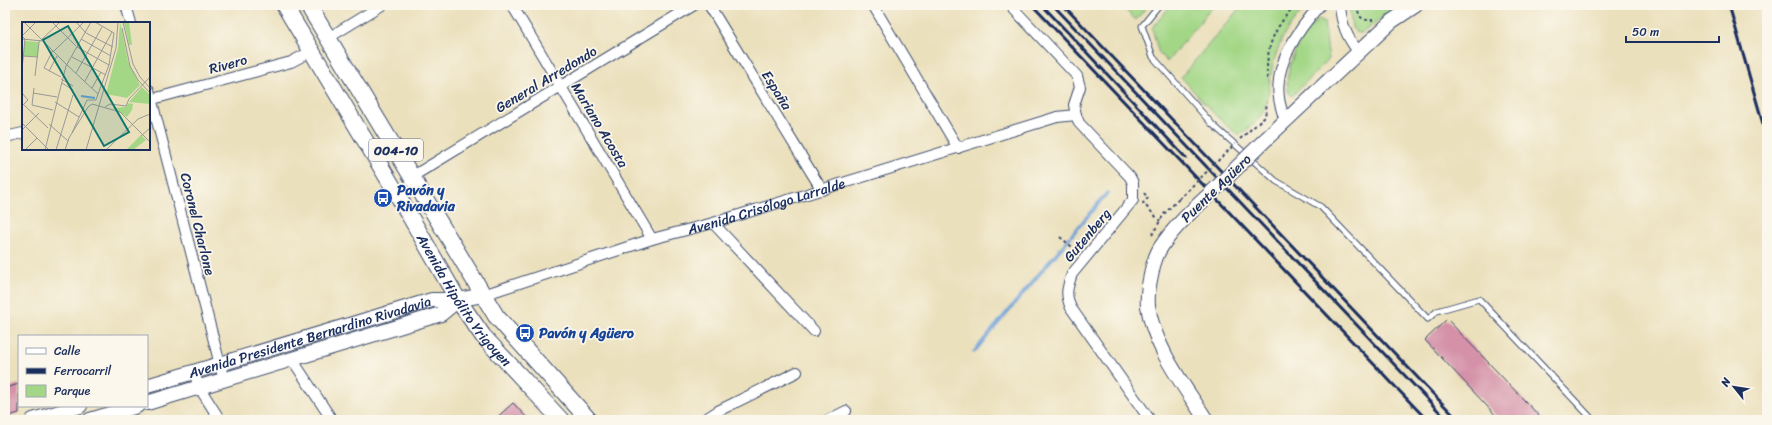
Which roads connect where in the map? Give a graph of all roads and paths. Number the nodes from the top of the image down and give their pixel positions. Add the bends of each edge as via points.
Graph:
1 (126, 5) edge
2 (284, 5) edge
3 (308, 5) edge
4 (382, 5) edge
5 (512, 5) edge
6 (694, 5) edge
7 (708, 5) edge
8 (873, 5) edge
9 (1010, 5) edge
10 (1159, 5) edge
11 (1295, 5) edge
12 (1320, 5) edge
13 (1340, 5) edge
14 (1356, 5) edge
15 (1416, 5) edge
16 (1374, 20) dead end
17 (131, 22) edge
18 (328, 38) junction
19 (312, 51) junction
20 (1358, 51) junction
21 (1267, 82) dead end
22 (561, 87) junction
23 (150, 96) edge
24 (1267, 97) dead end
25 (1076, 115) junction
26 (1285, 121) junction
27 (22, 133) edge
28 (5, 137) edge
29 (1235, 144) junction
30 (958, 148) junction
31 (413, 176) junction
32 (1133, 183) junction
33 (822, 190) junction
34 (1179, 199) dead end
35 (1160, 221) dead end
36 (714, 223) junction
37 (1061, 238) dead end
38 (652, 239) junction
39 (1070, 246) dead end
40 (483, 295) junction
41 (458, 300) junction
42 (814, 331) dead end
43 (292, 359) junction
44 (220, 364) junction
45 (194, 372) junction
46 (797, 372) dead end
47 (224, 380) junction
48 (148, 386) edge
49 (199, 387) junction
50 (148, 403) edge
51 (77, 407) edge
52 (134, 407) edge
53 (846, 411) dead end
54 (32, 420) edge
55 (90, 420) edge
56 (220, 420) edge
57 (332, 420) edge
58 (561, 420) edge
59 (589, 420) edge
60 (704, 420) edge
61 (828, 420) edge
62 (1150, 420) edge
63 (1206, 420) edge
64 (1593, 420) edge

1 - 17 street
2 - 19 main road, Avenida Hipólito Yrigoyen / 004-10
3 - 18 main road, Avenida Hipólito Yrigoyen / 004-10
4 - 18 street
5 - 22 street, Mariano Acosta
6 - 22 street, General Arredondo
7 - 33 street, España
8 - 30 street
9 - 25 street via 1077,76 1080,87 1074,105
10 - 29 lane via 1142,26 1153,56 1212,124
11 - 21 path via 1278,27 1270,44
12 - 26 street via 1303,26 1281,68 1279,97
13 - 20 street via 1344,26
14 - 16 path via 1360,18 1365,21
15 - 20 main road, Puente Agüero via 1392,20
18 - 31 main road, Avenida Hipólito Yrigoyen / 004-10
19 - 23 street, Rivero via 291,62
19 - 41 main road, Avenida Hipólito Yrigoyen / 004-10
20 - 26 main road, Puente Agüero
22 - 31 street, General Arredondo
22 - 38 street, Mariano Acosta
23 - 44 street, Coronel Charlone
24 - 29 path via 1268,109 1265,117
25 - 30 street, Avenida Crisólogo Larralde via 1057,117
25 - 32 street via 1079,123
26 - 63 main road, Puente Agüero, bridge via 1178,225 1162,244 1154,261 1148,304 1152,320 1160,343
27 - 28 street
29 - 34 path, bridge
29 - 64 lane via 1276,181 1321,208 1428,318 1437,311 1479,299
30 - 33 street, Avenida Crisólogo Larralde
31 - 40 main road, Avenida Hipólito Yrigoyen / 004-10
32 - 35 path via 1148,198 1143,203
32 - 62 street, Gutenberg via 1133,200 1072,274 1067,289 1071,308
33 - 36 street, Avenida Crisólogo Larralde
36 - 38 street, Avenida Crisólogo Larralde
36 - 42 street
37 - 39 path
38 - 40 street, Avenida Crisólogo Larralde
40 - 41 main road, Avenida Crisólogo Larralde
40 - 59 main road, Avenida Hipólito Yrigoyen / 004-10 via 496,316
41 - 43 main road, Avenida Presidente Bernardino Rivadavia via 441,314
41 - 44 main road, Avenida Presidente Bernardino Rivadavia via 432,300
41 - 58 main road, Avenida Hipólito Yrigoyen / 004-10 via 483,336
43 - 47 main road, Avenida Presidente Bernardino Rivadavia
43 - 57 street
44 - 45 main road, Avenida Presidente Bernardino Rivadavia
44 - 47 street, Coronel Charlone
45 - 48 main road, Avenida Presidente Bernardino Rivadavia
45 - 49 street
46 - 60 street
47 - 49 main road, Avenida Presidente Bernardino Rivadavia
49 - 50 main road, Avenida Presidente Bernardino Rivadavia
49 - 56 street
51 - 54 main road
52 - 55 main road
53 - 61 street

